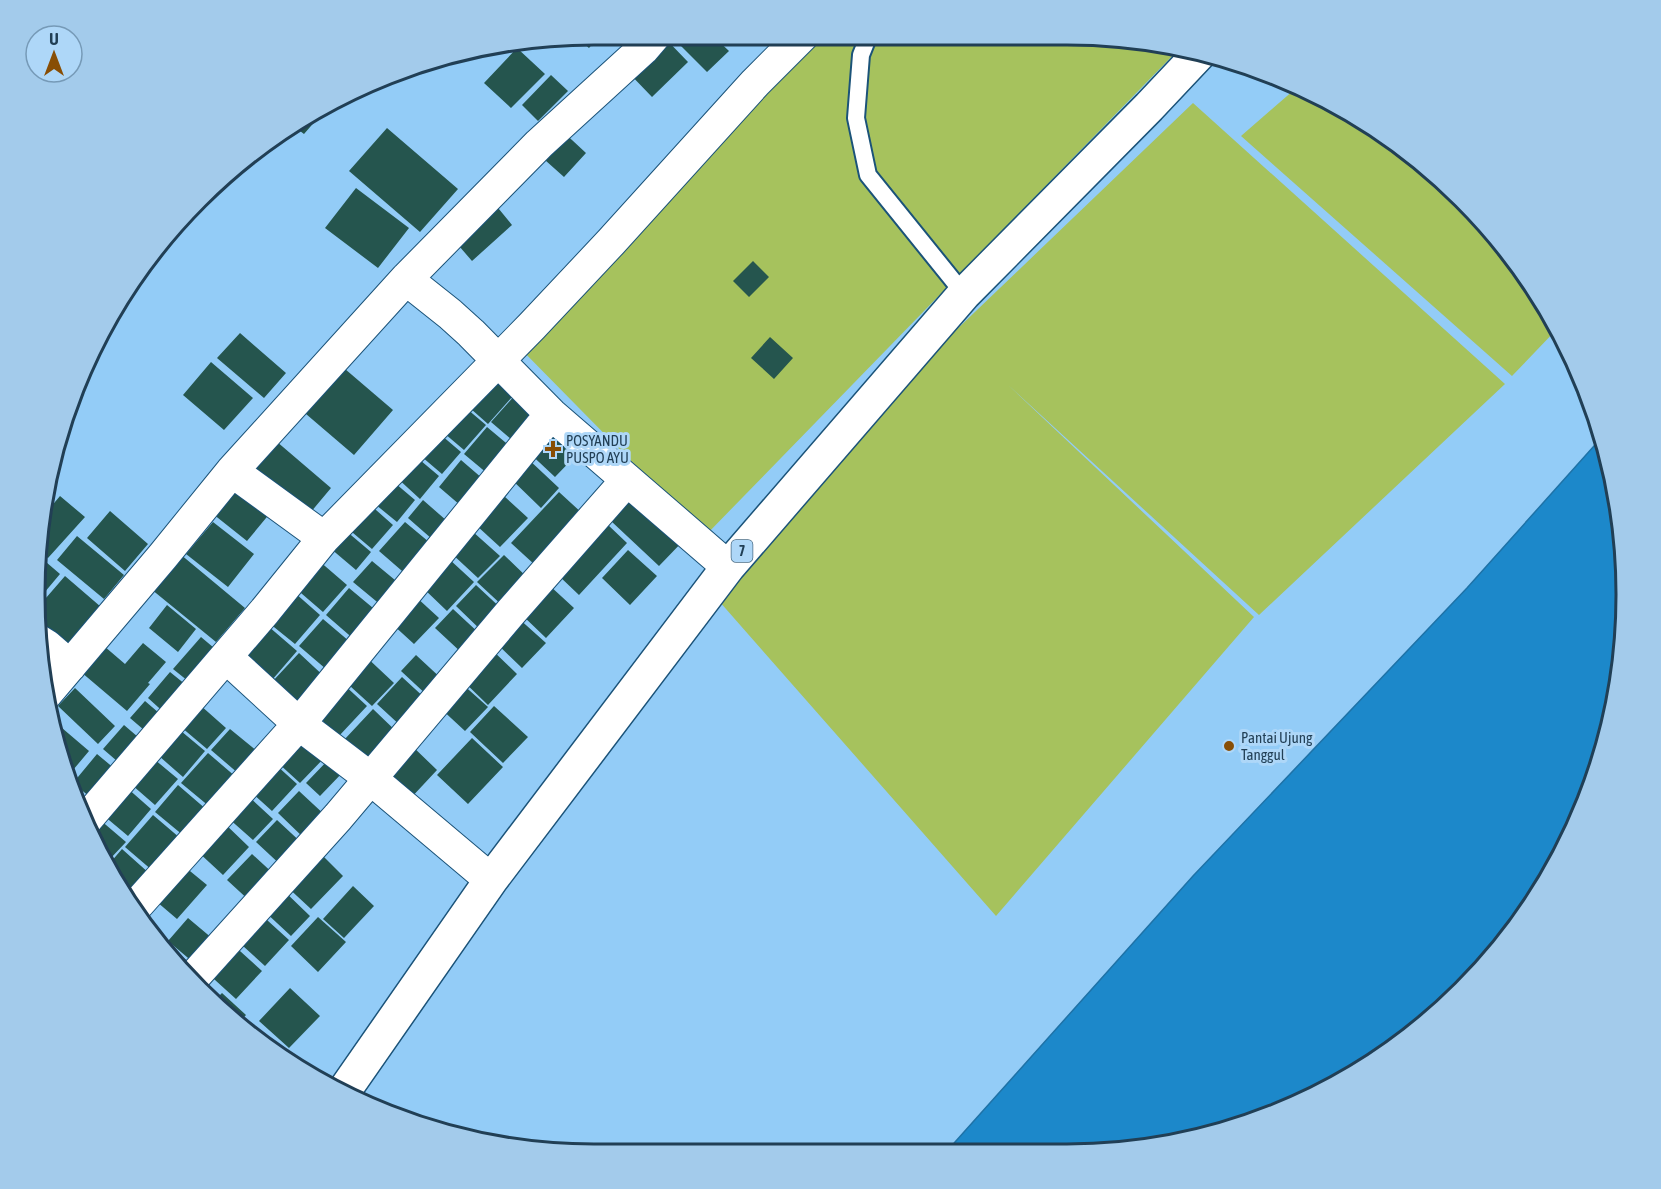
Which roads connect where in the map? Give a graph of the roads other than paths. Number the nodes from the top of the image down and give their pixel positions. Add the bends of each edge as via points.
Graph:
1 (646, 45) edge
2 (792, 45) edge
3 (865, 45) edge
4 (1193, 60) edge
5 (406, 279) junction
6 (964, 294) junction
7 (497, 360) junction
8 (552, 414) junction
9 (232, 471) junction
10 (627, 480) junction
11 (324, 538) junction
12 (728, 567) junction
13 (48, 648) edge
14 (226, 657) junction
15 (70, 666) junction
16 (53, 685) edge
17 (299, 724) junction
18 (370, 778) junction
19 (91, 814) edge
20 (491, 880) junction
21 (140, 902) edge
22 (197, 973) edge
23 (348, 1085) edge

1 - 5 street via 539,144
2 - 7 street
3 - 6 lane via 856,118 868,175
4 - 6 highway, 7
5 - 7 street via 450,314
5 - 9 street
6 - 12 highway, 7
7 - 8 street
7 - 11 street
8 - 10 street
8 - 17 street
9 - 11 street
9 - 15 street
10 - 12 street
10 - 18 street
11 - 14 street
12 - 20 highway, 7
13 - 15 street
14 - 17 street
14 - 19 street
15 - 16 street
17 - 18 street
17 - 21 street
18 - 20 street
18 - 22 street
20 - 23 highway, 7

